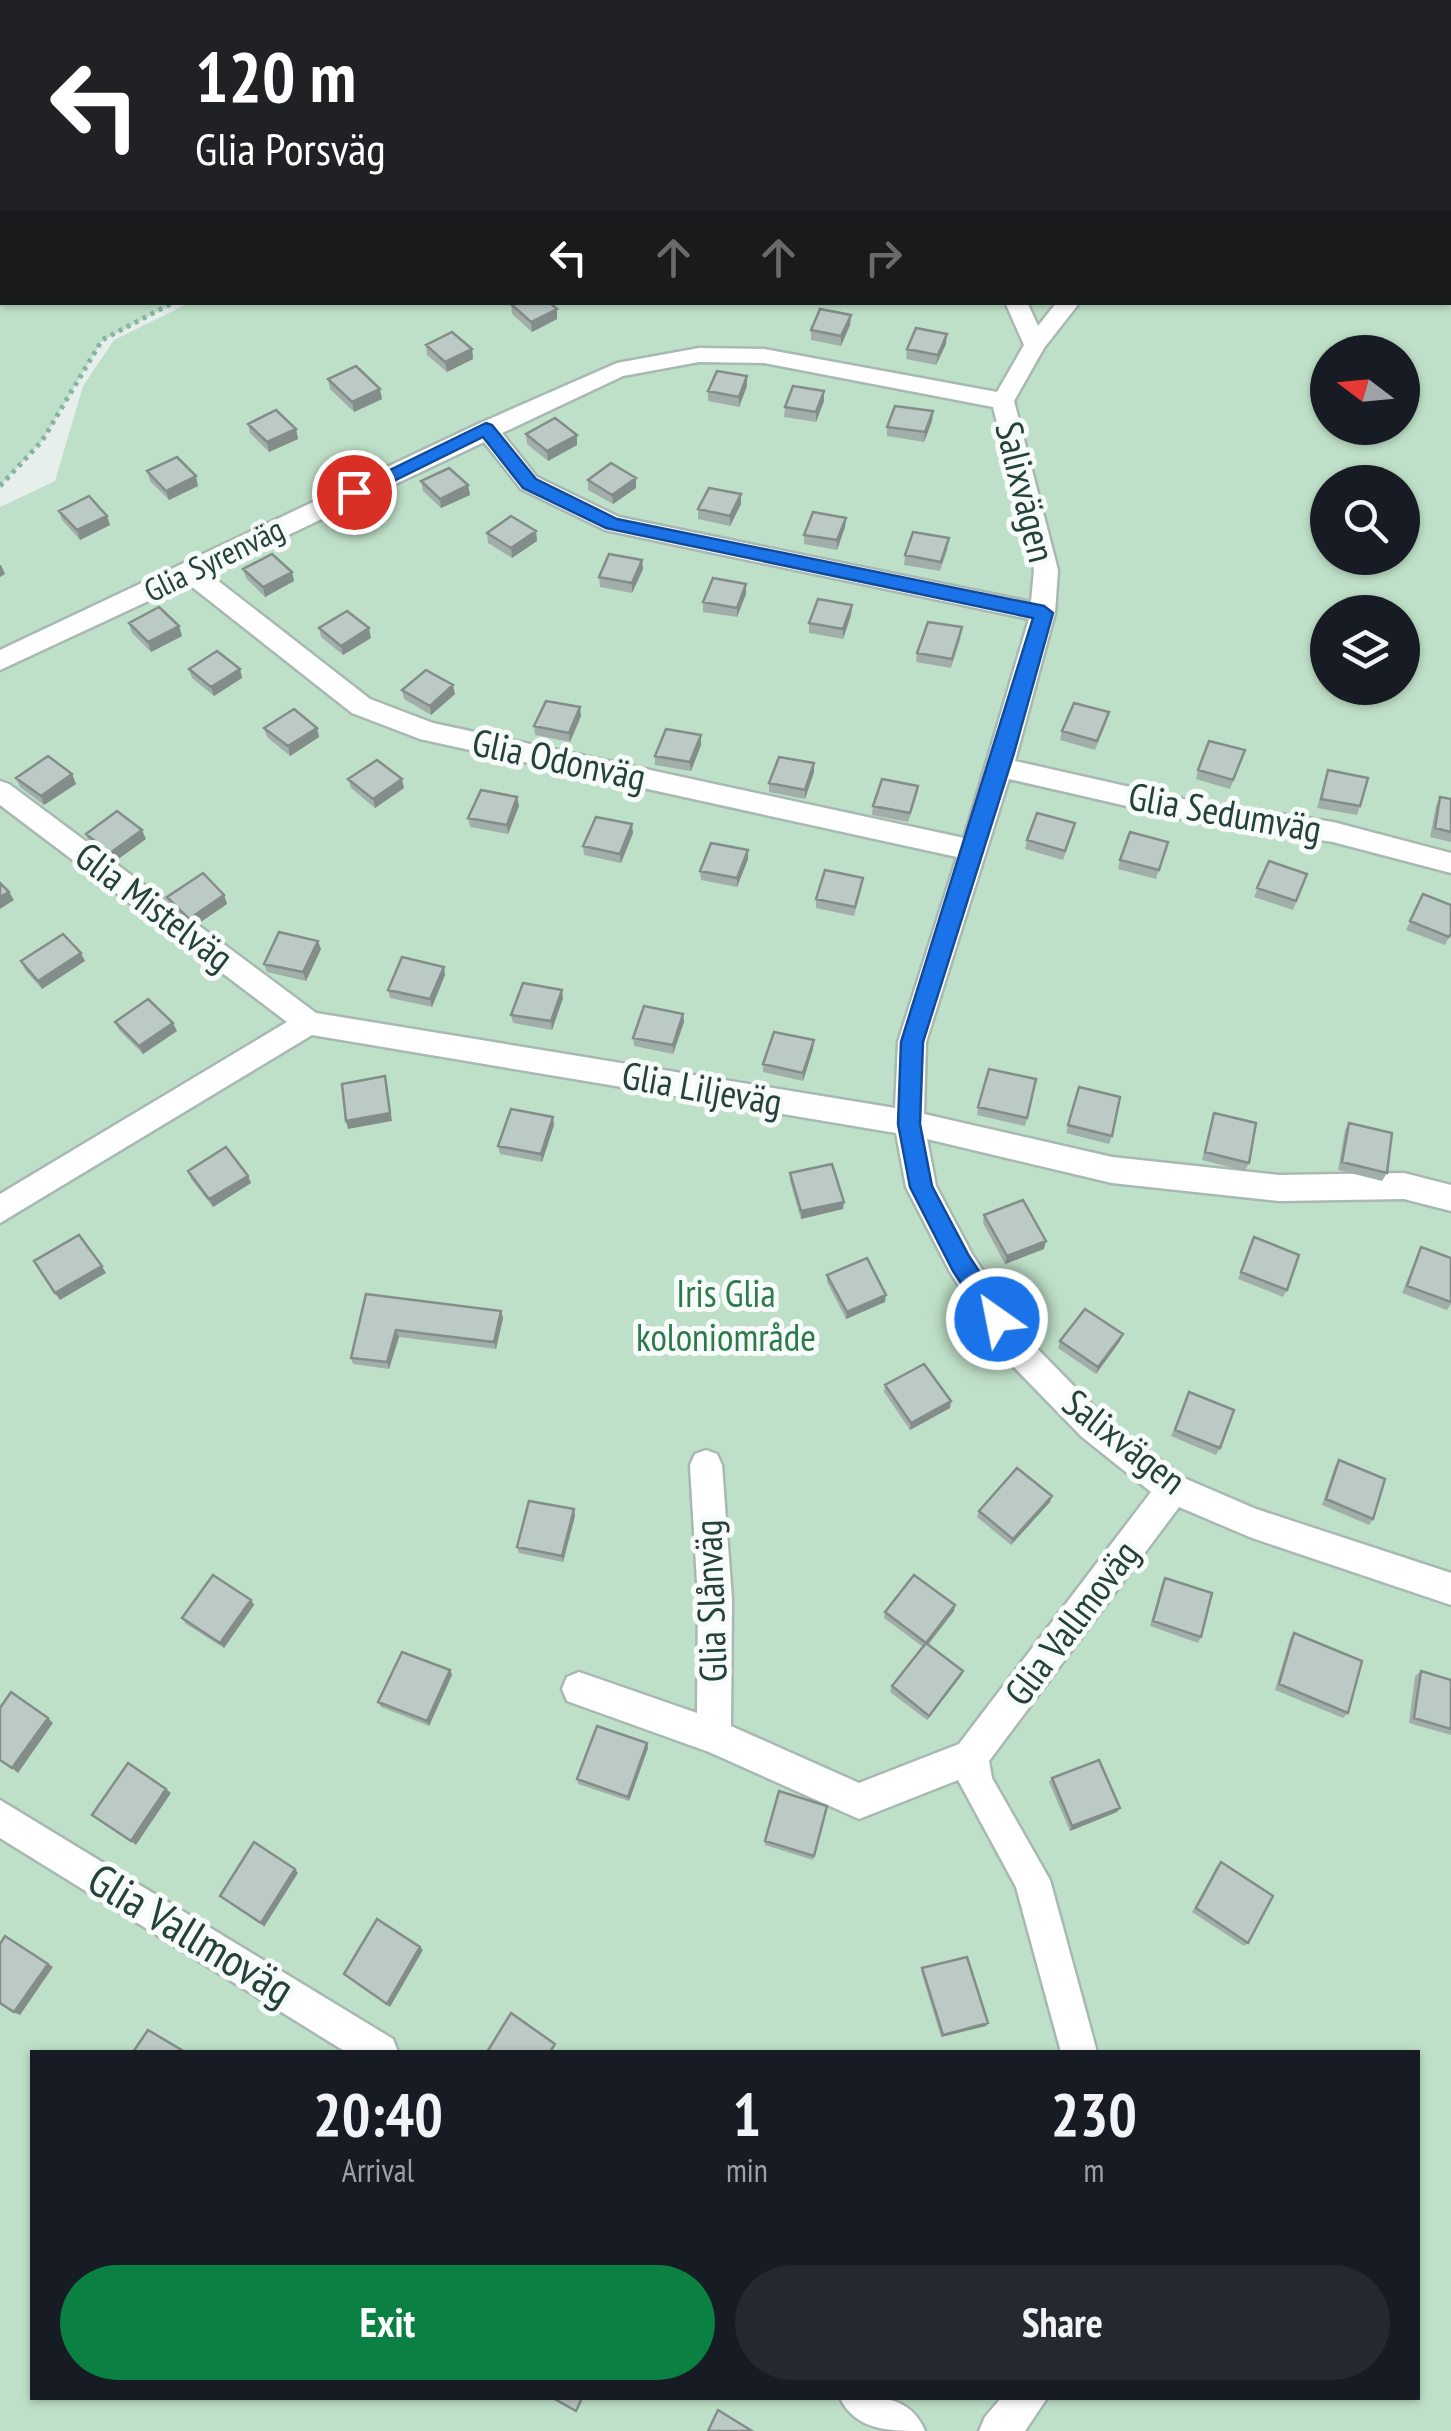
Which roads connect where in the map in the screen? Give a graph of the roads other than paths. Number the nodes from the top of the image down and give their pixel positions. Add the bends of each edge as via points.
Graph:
1 (1017, 305) edge
2 (1068, 305) edge
3 (1035, 345) junction
4 (1003, 401) junction
5 (486, 429) junction
6 (190, 572) junction
7 (1044, 613) junction
8 (0, 661) edge
9 (999, 767) junction
10 (0, 791) edge
11 (973, 850) junction
12 (1451, 862) edge
13 (309, 1022) junction
14 (909, 1124) junction
15 (1451, 1198) edge
16 (0, 1210) edge
17 (706, 1465) dead end
18 (1173, 1489) junction
19 (1451, 1589) edge
20 (579, 1690) dead end
21 (714, 1736) junction
22 (971, 1757) junction
23 (0, 1818) edge
24 (377, 2050) edge
25 (1078, 2050) edge
26 (863, 2400) edge
27 (1025, 2400) edge
28 (905, 2431) edge
29 (999, 2431) edge

1 - 3 street
2 - 3 street, Salixvägen
3 - 4 street, Salixvägen
4 - 5 street, Glia Syrenväg via 764,356 699,355 617,370
4 - 7 street, Salixvägen via 1046,570
5 - 6 street, Glia Syrenväg
5 - 7 street via 529,484 613,524
6 - 8 street, Glia Syrenväg
6 - 11 street, Glia Odonväg via 361,706 429,732
7 - 9 street, Salixvägen
9 - 11 street, Salixvägen
9 - 12 street, Glia Sedumväg via 1192,811 1333,832
10 - 13 street, Glia Mistelväg
11 - 14 street, Salixvägen via 912,1042
13 - 14 street, Glia Liljeväg
13 - 16 street
14 - 15 street, Glia Liljeväg via 1112,1170 1279,1188 1404,1186
14 - 18 street, Salixvägen via 921,1187 1015,1347 1092,1427
17 - 21 street, Glia Slånväg via 715,1599
18 - 19 street, Salixvägen
18 - 22 street, Glia Vallmoväg
20 - 21 street
21 - 22 street via 858,1801
22 - 25 street via 976,1783 1032,1880
23 - 24 street, Glia Vallmoväg
26 - 28 street
27 - 29 street

